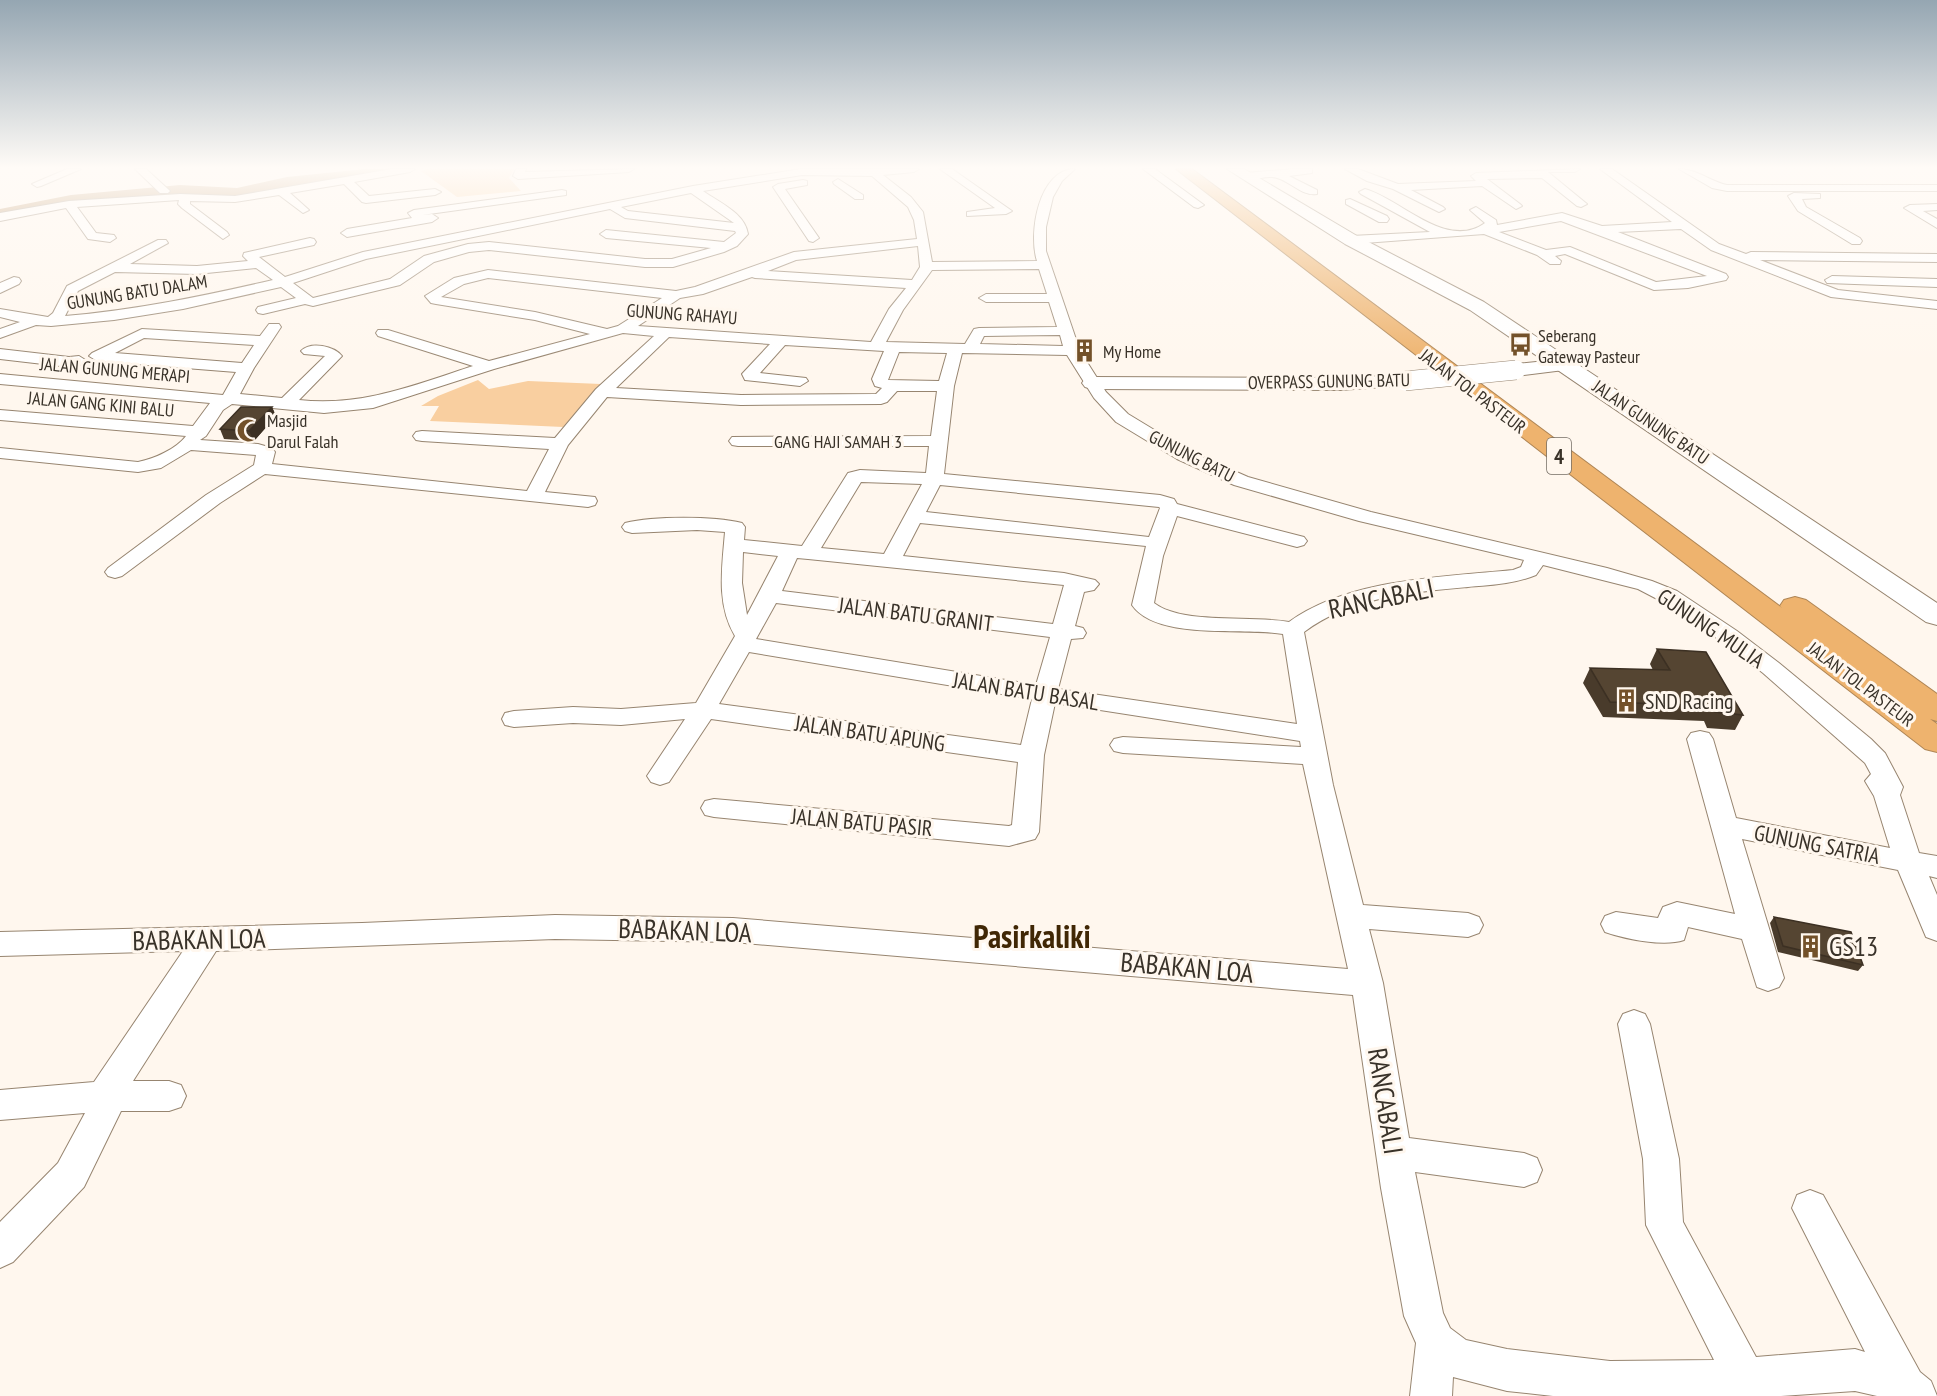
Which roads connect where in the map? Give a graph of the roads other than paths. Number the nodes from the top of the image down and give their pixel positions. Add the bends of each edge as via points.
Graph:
1 (91, 234) edge
2 (347, 234) edge
3 (469, 234) edge
4 (742, 234) edge
5 (810, 234) edge
6 (921, 234) edge
7 (1039, 234) edge
8 (1269, 234) edge
9 (1291, 234) edge
10 (1341, 234) edge
11 (1412, 234) edge
12 (1444, 234) edge
13 (1468, 234) edge
14 (1470, 234) edge
15 (1500, 234) edge
16 (1610, 234) edge
17 (1695, 234) edge
18 (1844, 234) edge
19 (602, 236) joint
20 (1447, 236) junction
21 (1417, 237) junction
22 (110, 238) dead end
23 (813, 238) dead end
24 (1351, 240) junction
25 (1856, 241) dead end
26 (310, 242) dead end
27 (922, 242) junction
28 (162, 243) dead end
29 (1707, 243) junction
30 (727, 246) junction
31 (1503, 250) dead end
32 (1654, 251) junction
33 (573, 254) junction
34 (1543, 254) junction
35 (363, 256) junction
36 (1737, 256) junction
37 (1937, 258) edge
38 (780, 262) junction
39 (257, 264) junction
40 (1044, 264) junction
41 (1564, 265) dead end
42 (926, 266) junction
43 (113, 268) junction
44 (1770, 269) junction
45 (1740, 273) dead end
46 (749, 274) junction
47 (795, 277) junction
48 (1811, 279) dead end
49 (14, 281) dead end
50 (283, 282) junction
51 (1937, 283) edge
52 (915, 284) junction
53 (0, 289) edge
54 (676, 295) junction
55 (986, 298) dead end
56 (1054, 298) junction
57 (306, 300) junction
58 (66, 302) junction
59 (1937, 305) edge
60 (262, 310) dead end
61 (0, 313) edge
62 (114, 316) junction
63 (34, 321) junction
64 (51, 322) junction
65 (274, 327) dead end
66 (623, 329) junction
67 (103, 331) dead end
68 (1065, 331) junction
69 (382, 333) dead end
70 (604, 333) junction
71 (665, 333) junction
72 (0, 334) edge
73 (265, 341) junction
74 (780, 342) junction
75 (876, 346) junction
76 (893, 347) junction
77 (963, 347) junction
78 (309, 351) dead end
79 (1072, 351) junction
80 (0, 354) edge
81 (79, 361) dead end
82 (1565, 365) junction
83 (489, 366) junction
84 (246, 368) junction
85 (0, 379) edge
86 (800, 381) dead end
87 (1092, 383) junction
88 (892, 386) junction
89 (946, 386) junction
90 (602, 392) junction
91 (227, 400) junction
92 (286, 404) junction
93 (0, 415) edge
94 (422, 436) dead end
95 (194, 438) junction
96 (738, 441) dead end
97 (937, 441) junction
98 (560, 444) junction
99 (0, 453) edge
100 (262, 468) junction
101 (934, 479) junction
102 (533, 497) junction
103 (588, 501) dead end
104 (1170, 508) junction
105 (915, 518) junction
106 (632, 527) dead end
107 (1142, 541) dead end
108 (1297, 541) dead end
109 (734, 545) junction
110 (799, 552) junction
111 (1536, 558) junction
112 (891, 560) junction
113 (116, 572) dead end
114 (769, 596) junction
115 (1937, 616) edge
116 (1293, 630) junction
117 (1069, 632) junction
118 (744, 640) junction
119 (1051, 695) junction
120 (1937, 710) edge
121 (707, 711) junction
122 (513, 719) dead end
123 (1700, 739) dead end
124 (1937, 741) edge
125 (1124, 745) dead end
126 (1312, 745) junction
127 (1031, 754) junction
128 (660, 776) dead end
129 (714, 808) dead end
130 (1725, 826) junction
131 (1908, 861) junction
132 (1937, 867) edge
133 (1351, 916) junction
134 (1616, 924) dead end
135 (1468, 925) dead end
136 (1937, 929) edge
137 (1754, 930) junction
138 (208, 938) junction
139 (0, 944) edge
140 (1768, 978) dead end
141 (1367, 983) junction
142 (1634, 1024) dead end
143 (169, 1096) dead end
144 (107, 1097) junction
145 (0, 1105) edge
146 (1394, 1153) junction
147 (1524, 1170) dead end
148 (1810, 1208) dead end
149 (0, 1249) edge
150 (1436, 1342) junction
151 (1745, 1377) junction
152 (1911, 1392) edge
153 (1431, 1396) edge

1 - 22 street
2 - 35 street
3 - 35 street, GUNUNG BATU DALAM
4 - 30 street
5 - 23 street
6 - 27 street
7 - 40 street, GUNUNG BATU
8 - 124 highway, JALAN TOL PASTEUR / 4
9 - 120 highway, JALAN TOL PASTEUR / 4
10 - 24 main road, JALAN GUNUNG BATU
11 - 21 street
12 - 20 street
13 - 20 street
14 - 31 street
15 - 34 street
16 - 32 street
17 - 29 street
18 - 25 street
19 - 30 street
19 - 33 street
20 - 21 street
21 - 24 street
24 - 82 main road, JALAN GUNUNG BATU via 1477,306
26 - 39 street via 249,256
27 - 38 street via 828,250
27 - 42 street
28 - 43 street
29 - 32 street
29 - 36 street
30 - 33 street via 673,263
32 - 34 street via 1721,278 1654,286 1566,250
33 - 57 street via 485,246 429,259 391,284 323,301
34 - 41 street
35 - 50 street, GUNUNG BATU DALAM
36 - 37 street
36 - 44 street
38 - 46 street
38 - 47 street
39 - 43 street via 197,270
39 - 50 street
40 - 42 street
40 - 56 street, GUNUNG BATU
42 - 52 street
43 - 58 street via 72,289
44 - 45 street
44 - 59 street via 1836,294
46 - 47 street
46 - 54 street
47 - 52 street
48 - 51 street
49 - 53 street
50 - 57 street
50 - 62 street, GUNUNG BATU DALAM
52 - 75 street
54 - 66 street
54 - 70 street via 488,274 459,281 432,296
55 - 56 street
56 - 68 street, GUNUNG BATU
57 - 60 street
58 - 63 street
58 - 64 street
61 - 63 street, GUNUNG BATU DALAM
62 - 64 street, GUNUNG BATU DALAM
62 - 67 street via 115,324
63 - 64 street, GUNUNG BATU DALAM
63 - 72 street
65 - 73 street
66 - 70 street, GUNUNG RAHAYU
66 - 71 street, GUNUNG RAHAYU
68 - 77 street via 979,333
68 - 79 street, GUNUNG BATU
69 - 83 street
70 - 83 street, GUNUNG RAHAYU
71 - 74 street, GUNUNG RAHAYU
71 - 90 street
73 - 84 street
73 - 84 street via 142,333 97,356
74 - 75 street, GUNUNG RAHAYU
74 - 86 street via 751,377
75 - 76 street, GUNUNG RAHAYU
76 - 77 street, GUNUNG RAHAYU
76 - 88 street via 880,379
77 - 79 street, GUNUNG RAHAYU
77 - 89 street
78 - 92 street via 334,356
79 - 87 street, GUNUNG BATU
80 - 81 street
82 - 87 street, OVERPASS GUNUNG BATU, bridge via 1340,384
82 - 115 main road, JALAN GUNUNG BATU
83 - 92 street, GUNUNG RAHAYU via 377,402 324,408
84 - 91 street
85 - 91 street, JALAN GUNUNG MERAPI
87 - 111 street, GUNUNG BATU via 1122,418 1183,455 1241,481 1343,511
88 - 89 street
88 - 90 street via 881,399 741,400
89 - 97 street
90 - 98 street
91 - 92 street, GUNUNG RAHAYU
91 - 95 street via 217,406
93 - 95 street, JALAN GANG KINI BALU
94 - 98 street
95 - 99 street via 145,467
95 - 100 street, JALAN GANG KINI BALU via 266,452
96 - 97 street, GANG HAJI SAMAH 3
97 - 101 street
98 - 102 street
100 - 102 street
100 - 113 street via 213,499
101 - 104 street via 1160,501
101 - 105 street
101 - 110 street via 854,477
102 - 103 street
104 - 108 street
104 - 116 street via 1155,542 1145,587 1143,605 1148,611 1210,624
105 - 107 street
105 - 112 street
106 - 109 street via 735,527
109 - 110 street
109 - 118 street via 732,577 737,625
110 - 112 street
110 - 114 street
111 - 116 street, RANCABALI via 1529,571 1516,576 1427,585 1350,600 1324,608
111 - 131 street, GUNUNG MULIA via 1600,572 1669,596 1771,668 1862,745 1887,795
112 - 117 street via 1076,582
114 - 117 street, JALAN BATU GRANIT
114 - 118 street
116 - 126 street, RANCABALI
117 - 119 street
118 - 119 street, JALAN BATU BASAL
118 - 121 street
119 - 126 street, JALAN BATU BASAL
119 - 127 street
121 - 122 street, JALAN BATU APUNG
121 - 127 street, JALAN BATU APUNG
121 - 128 street
123 - 130 street, GUNUNG SATRIA
125 - 126 street
126 - 133 street, RANCABALI
127 - 129 street, JALAN BATU PASIR via 1025,832 1009,836
130 - 131 street, GUNUNG SATRIA
130 - 137 street, GUNUNG SATRIA
131 - 132 street, GUNUNG SATRIA
131 - 136 street, GUNUNG MULIA
133 - 135 street
133 - 141 street, RANCABALI
134 - 137 street via 1673,932 1673,915 1677,913
137 - 140 street, GUNUNG SATRIA
138 - 139 street, BABAKAN LOA
138 - 141 street, BABAKAN LOA via 555,927 733,930
138 - 144 street
141 - 146 street, RANCABALI
142 - 151 street via 1661,1159 1665,1225
143 - 144 street
144 - 145 street
144 - 149 street via 71,1175
146 - 147 street
146 - 150 street, RANCABALI via 1424,1316
148 - 152 street
150 - 151 street via 1457,1358 1507,1370 1610,1382
150 - 153 street
151 - 152 street via 1855,1370 1884,1377

